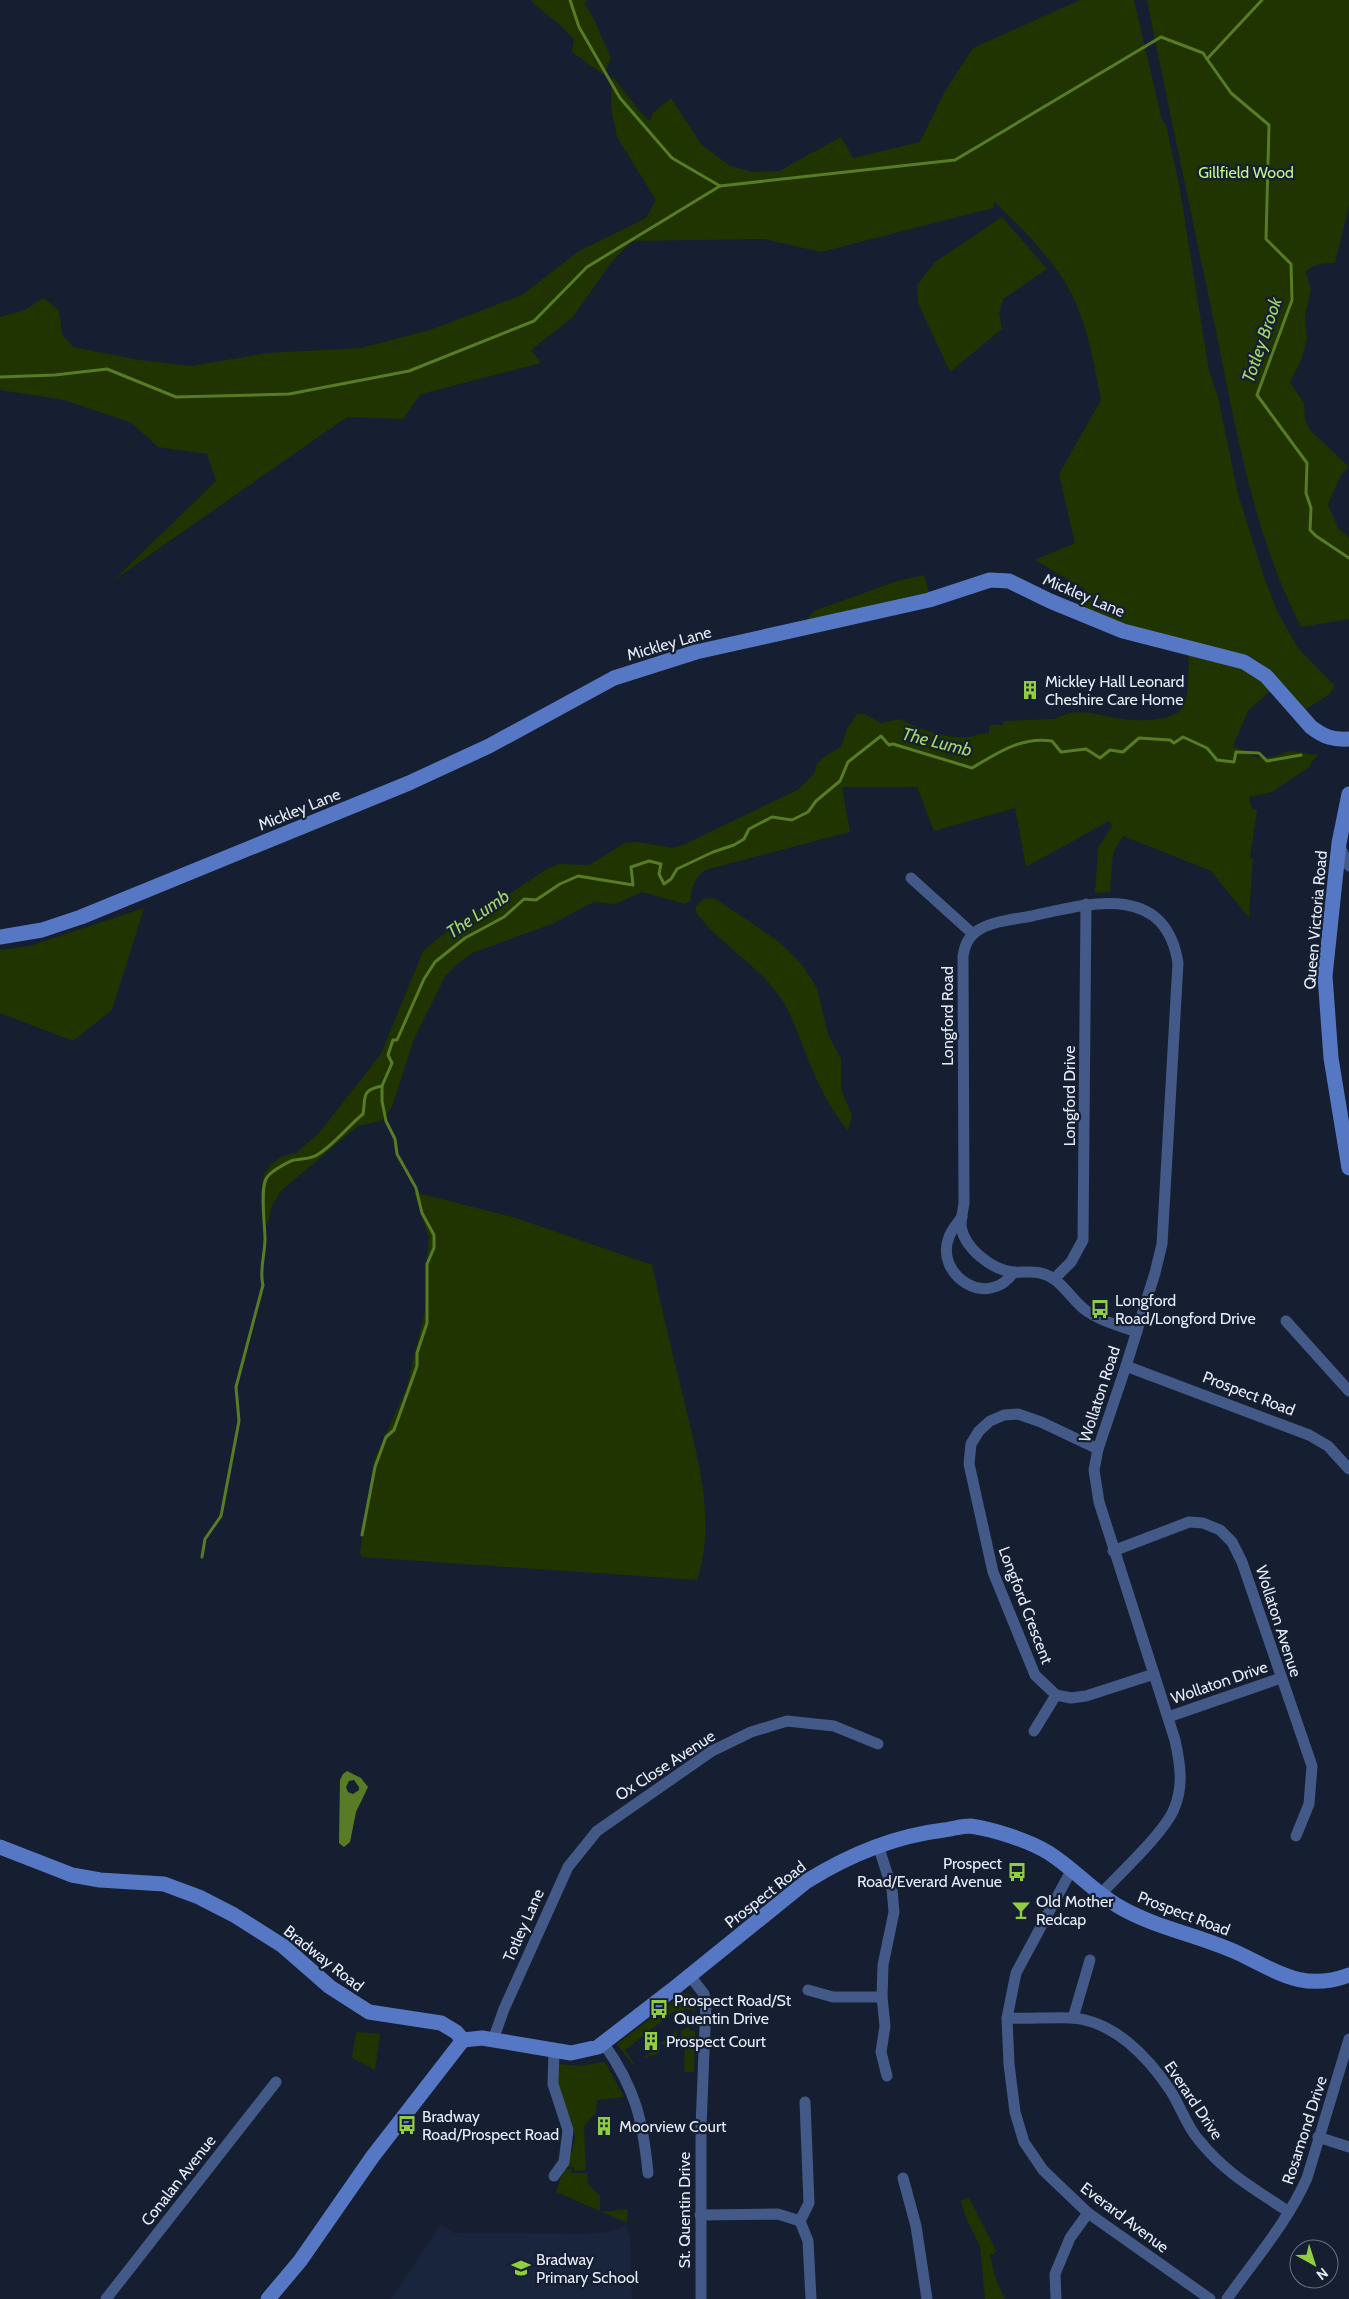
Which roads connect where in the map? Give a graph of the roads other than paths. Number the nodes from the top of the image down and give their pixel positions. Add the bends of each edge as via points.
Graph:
1 (1349, 739) edge
2 (1349, 794) edge
3 (1338, 843) junction
4 (1349, 866) edge
5 (911, 878) dead end
6 (1086, 904) junction
7 (973, 934) junction
8 (0, 937) edge
9 (1349, 1168) edge
10 (962, 1217) junction
11 (1014, 1272) junction
12 (1054, 1279) junction
13 (1286, 1321) dead end
14 (1137, 1332) junction
15 (1126, 1366) junction
16 (1349, 1392) edge
17 (1098, 1449) junction
18 (1349, 1469) edge
19 (1113, 1551) junction
20 (1154, 1674) junction
21 (1281, 1678) junction
22 (1056, 1695) junction
23 (1168, 1718) junction
24 (1034, 1731) dead end
25 (874, 1739) dead end
26 (597, 1831) joint
27 (1296, 1836) dead end
28 (878, 1845) junction
29 (0, 1847) edge
30 (1072, 1869) junction
31 (1101, 1894) junction
32 (1090, 1960) dead end
33 (1349, 1975) edge
34 (690, 1976) junction
35 (808, 1990) dead end
36 (882, 1997) junction
37 (1007, 2018) junction
38 (1073, 2018) junction
39 (1349, 2039) edge
40 (463, 2040) junction
41 (493, 2040) junction
42 (604, 2044) junction
43 (554, 2051) junction
44 (887, 2076) dead end
45 (276, 2082) dead end
46 (804, 2102) dead end
47 (1318, 2137) junction
48 (1349, 2148) edge
49 (648, 2173) dead end
50 (554, 2176) dead end
51 (903, 2178) dead end
52 (1289, 2212) junction
53 (1088, 2213) junction
54 (700, 2215) junction
55 (800, 2221) junction
56 (106, 2299) edge
57 (268, 2299) edge
58 (701, 2299) edge
59 (811, 2299) edge
60 (927, 2299) edge
61 (1056, 2299) edge
62 (1210, 2299) edge
63 (1227, 2299) edge

1 - 8 street, Mickley Lane via 1334,740 1319,733 1266,676 1244,662 1123,631 1009,581 990,580 929,600 696,652 641,668 614,678 489,746 409,783 90,914 42,930
2 - 3 street, Queen Victoria Road
3 - 4 street
3 - 9 street, Queen Victoria Road via 1325,976 1331,1058
5 - 7 street
6 - 7 street via 985,926
6 - 12 street, Longford Drive via 1083,1240 1071,1262
6 - 14 street, Wollaton Road via 1106,902 1153,915 1168,932 1178,963 1162,1244
7 - 10 street, Longford Road via 964,946 963,956
10 - 11 street, Longford Road via 964,1236 971,1246 1001,1270
10 - 11 street, Longford Road via 948,1238 947,1246 951,1266 961,1280 976,1289 986,1289 1007,1282
11 - 12 street, Longford Road via 1037,1271
12 - 14 street, Longford Road via 1086,1310
13 - 16 street
14 - 15 street, Wollaton Road
15 - 17 street, Wollaton Road
15 - 18 street, Prospect Road via 1309,1435 1328,1446
17 - 19 street, Wollaton Road via 1095,1487
17 - 22 street, Longford Crescent via 1041,1422 1018,1414 1004,1415 979,1431 972,1444 968,1464 993,1572 1035,1675
19 - 20 street, Wollaton Road
19 - 21 street, Wollaton Avenue via 1189,1522 1203,1523 1220,1530 1232,1542 1242,1562
20 - 22 street via 1086,1696
20 - 23 street, Wollaton Road
21 - 23 street, Wollaton Drive
21 - 27 street, Wollaton Avenue via 1312,1766 1309,1804
22 - 24 street
23 - 31 street, Wollaton Road via 1180,1764 1180,1784 1174,1809 1160,1830
25 - 26 street, Ox Close Avenue via 834,1726 787,1721 751,1732 712,1751
26 - 41 street, Totley Lane via 568,1866
28 - 30 street, Prospect Road via 920,1833 969,1826 1017,1839 1047,1852
28 - 34 street, Prospect Road via 806,1881
28 - 36 street via 892,1889 894,1912 882,1965
29 - 40 street, Bradway Road via 72,1875 164,1884 200,1897 283,1946 330,1987 369,2012 441,2023
30 - 31 street, Prospect Road
30 - 37 street, Everard Avenue via 1016,1973
31 - 33 street, Prospect Road via 1142,1919 1217,1945 1301,1982 1320,1982
32 - 38 street
34 - 42 street, Prospect Road
34 - 54 street, St. Quentin Drive via 706,2001
35 - 36 street via 832,1997
36 - 44 street via 885,2026 882,2052
37 - 38 street, Everard Drive
37 - 53 street, Everard Avenue via 1009,2064 1024,2142 1043,2170
38 - 52 street, Everard Drive via 1104,2027 1133,2046 1161,2077 1196,2137 1220,2166
39 - 47 street, Rosamond Drive
40 - 41 street, Prospect Road
40 - 57 street via 373,2156 305,2255
41 - 43 street, Prospect Road
42 - 43 street, Prospect Road via 582,2052
42 - 49 street via 623,2072 638,2108
43 - 50 street via 552,2084 568,2130 564,2162
45 - 56 street, Conalan Avenue
46 - 55 street via 809,2203
47 - 48 street
47 - 52 street, Rosamond Drive via 1307,2178
51 - 60 street via 916,2226
52 - 63 street, Rosamond Drive
53 - 61 street via 1070,2238 1055,2274
53 - 62 street, Everard Avenue
54 - 55 street via 778,2214
54 - 58 street, St. Quentin Drive
55 - 59 street via 808,2241

